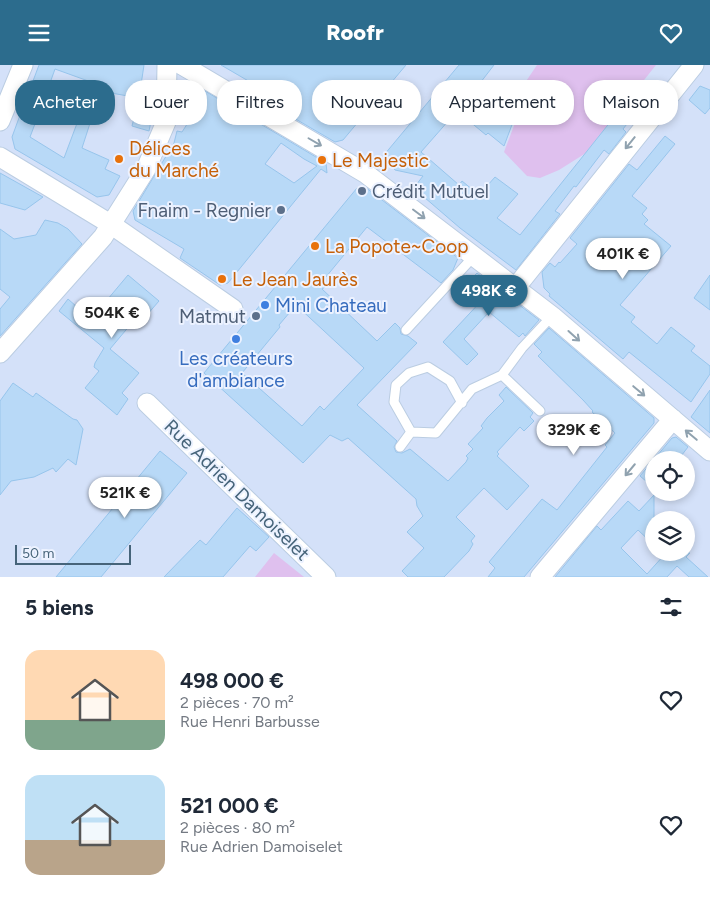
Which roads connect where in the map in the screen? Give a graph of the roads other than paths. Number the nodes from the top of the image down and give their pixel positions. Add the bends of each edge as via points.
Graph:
1 (23, 65) edge
2 (167, 65) edge
3 (182, 65) edge
4 (694, 65) edge
5 (0, 121) edge
6 (0, 157) edge
7 (112, 225) junction
8 (475, 255) junction
9 (516, 287) junction
10 (233, 309) dead end
11 (552, 316) junction
12 (406, 330) dead end
13 (0, 353) edge
14 (502, 375) junction
15 (147, 403) dead end
16 (462, 403) junction
17 (540, 411) dead end
18 (673, 419) junction
19 (411, 432) junction
20 (400, 447) dead end
21 (710, 451) edge
22 (326, 577) edge
23 (540, 577) edge

1 - 5 street
2 - 7 street via 166,122 146,169
3 -> 8 street via 365,173
4 -> 9 street
6 - 7 street
7 - 10 street
7 - 13 street
8 - 9 street
8 - 12 lane
9 - 11 street
11 - 14 lane
11 -> 18 street
14 - 16 lane via 472,389
14 - 17 lane
15 - 22 street, Rue Adrien Damoiselet
16 - 19 lane via 436,433
16 - 19 lane via 450,381 428,367 410,373 396,385 394,402
21 -> 18 street
18 -> 23 street
19 - 20 lane

